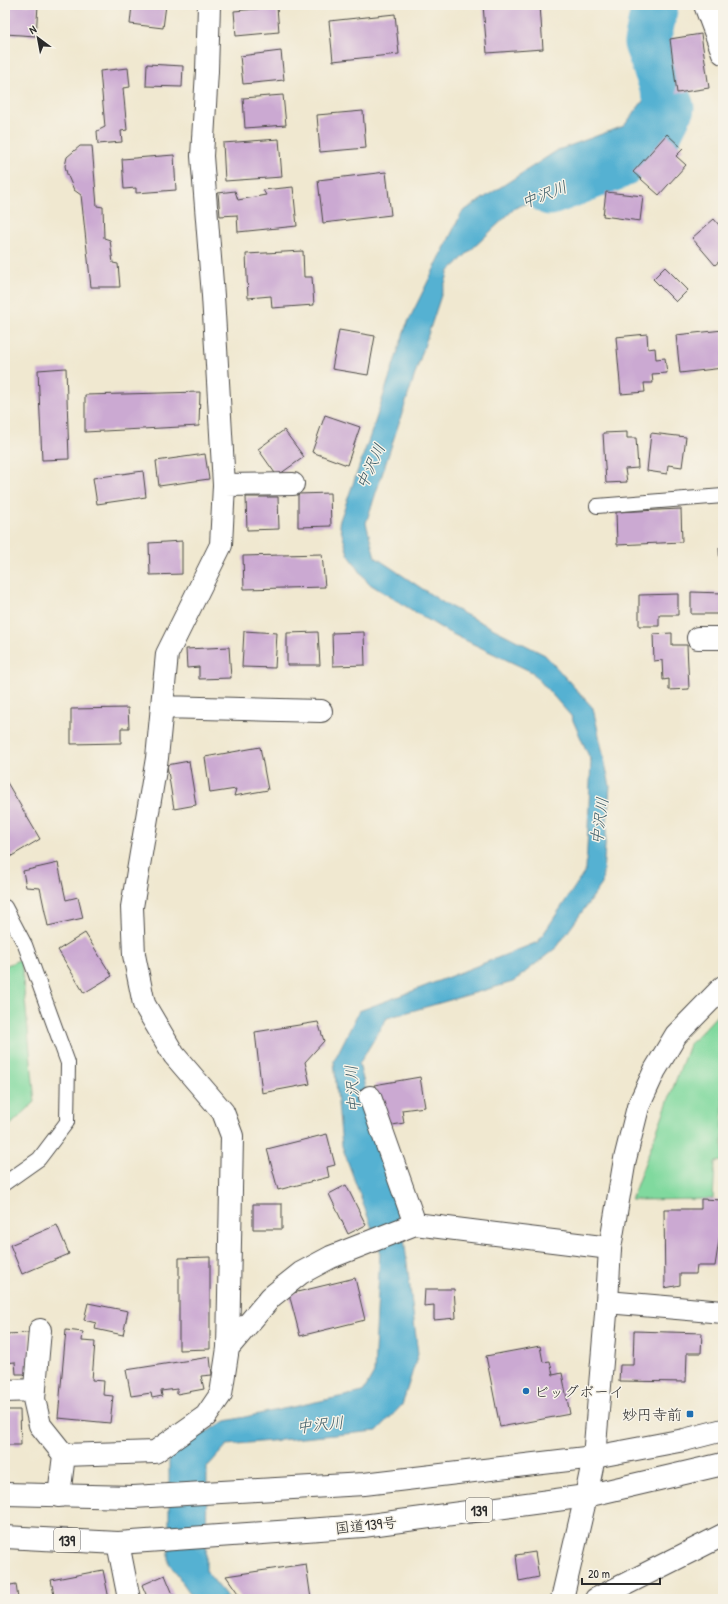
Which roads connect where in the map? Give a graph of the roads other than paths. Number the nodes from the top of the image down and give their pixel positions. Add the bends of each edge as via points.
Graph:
1 (209, 5) edge
2 (705, 5) edge
3 (723, 53) edge
4 (293, 484) dead end
5 (224, 485) junction
6 (723, 496) edge
7 (597, 506) dead end
8 (698, 638) dead end
9 (723, 638) edge
10 (162, 707) junction
11 (321, 711) dead end
12 (5, 907) edge
13 (723, 987) edge
14 (370, 1097) dead end
15 (5, 1183) edge
16 (415, 1224) junction
17 (610, 1248) junction
18 (607, 1302) junction
19 (723, 1312) edge
20 (40, 1330) dead end
21 (228, 1348) junction
22 (35, 1390) junction
23 (5, 1391) edge
24 (723, 1430) edge
25 (64, 1455) junction
26 (594, 1457) junction
27 (723, 1464) edge
28 (5, 1494) edge
29 (59, 1496) junction
30 (586, 1496) junction
31 (723, 1535) edge
32 (5, 1537) edge
33 (124, 1542) junction
34 (129, 1599) edge
35 (562, 1599) edge
36 (596, 1599) edge

1 - 5 main road via 202,156
2 - 3 main road
4 - 5 main road
5 - 10 main road via 221,545 167,654
6 - 7 lane
8 - 9 main road
10 - 11 main road
10 - 21 main road via 157,758 132,907 134,955 144,1004 174,1055 223,1112 232,1136
12 - 15 lane via 25,945 68,1063 67,1122 39,1159
13 - 17 main road via 676,1036 655,1070 638,1107 625,1158
14 - 16 main road
16 - 17 main road
16 - 21 main road via 331,1257 301,1273 271,1297
17 - 18 main road
18 - 19 main road
18 - 26 main road
20 - 22 main road
21 - 25 main road via 221,1394 206,1416 155,1452
22 - 23 main road
22 - 25 main road via 34,1399 40,1425
24 - 26 main road
25 - 29 main road
26 - 29 main road via 364,1484 133,1498
26 - 30 main road
27 - 30 main road, 国道139号 / 139
28 - 29 main road
30 - 33 main road, 国道139号 / 139 via 363,1526
30 - 35 main road
31 - 36 main road
32 - 33 main road, 国道139号 / 139
33 - 34 main road

